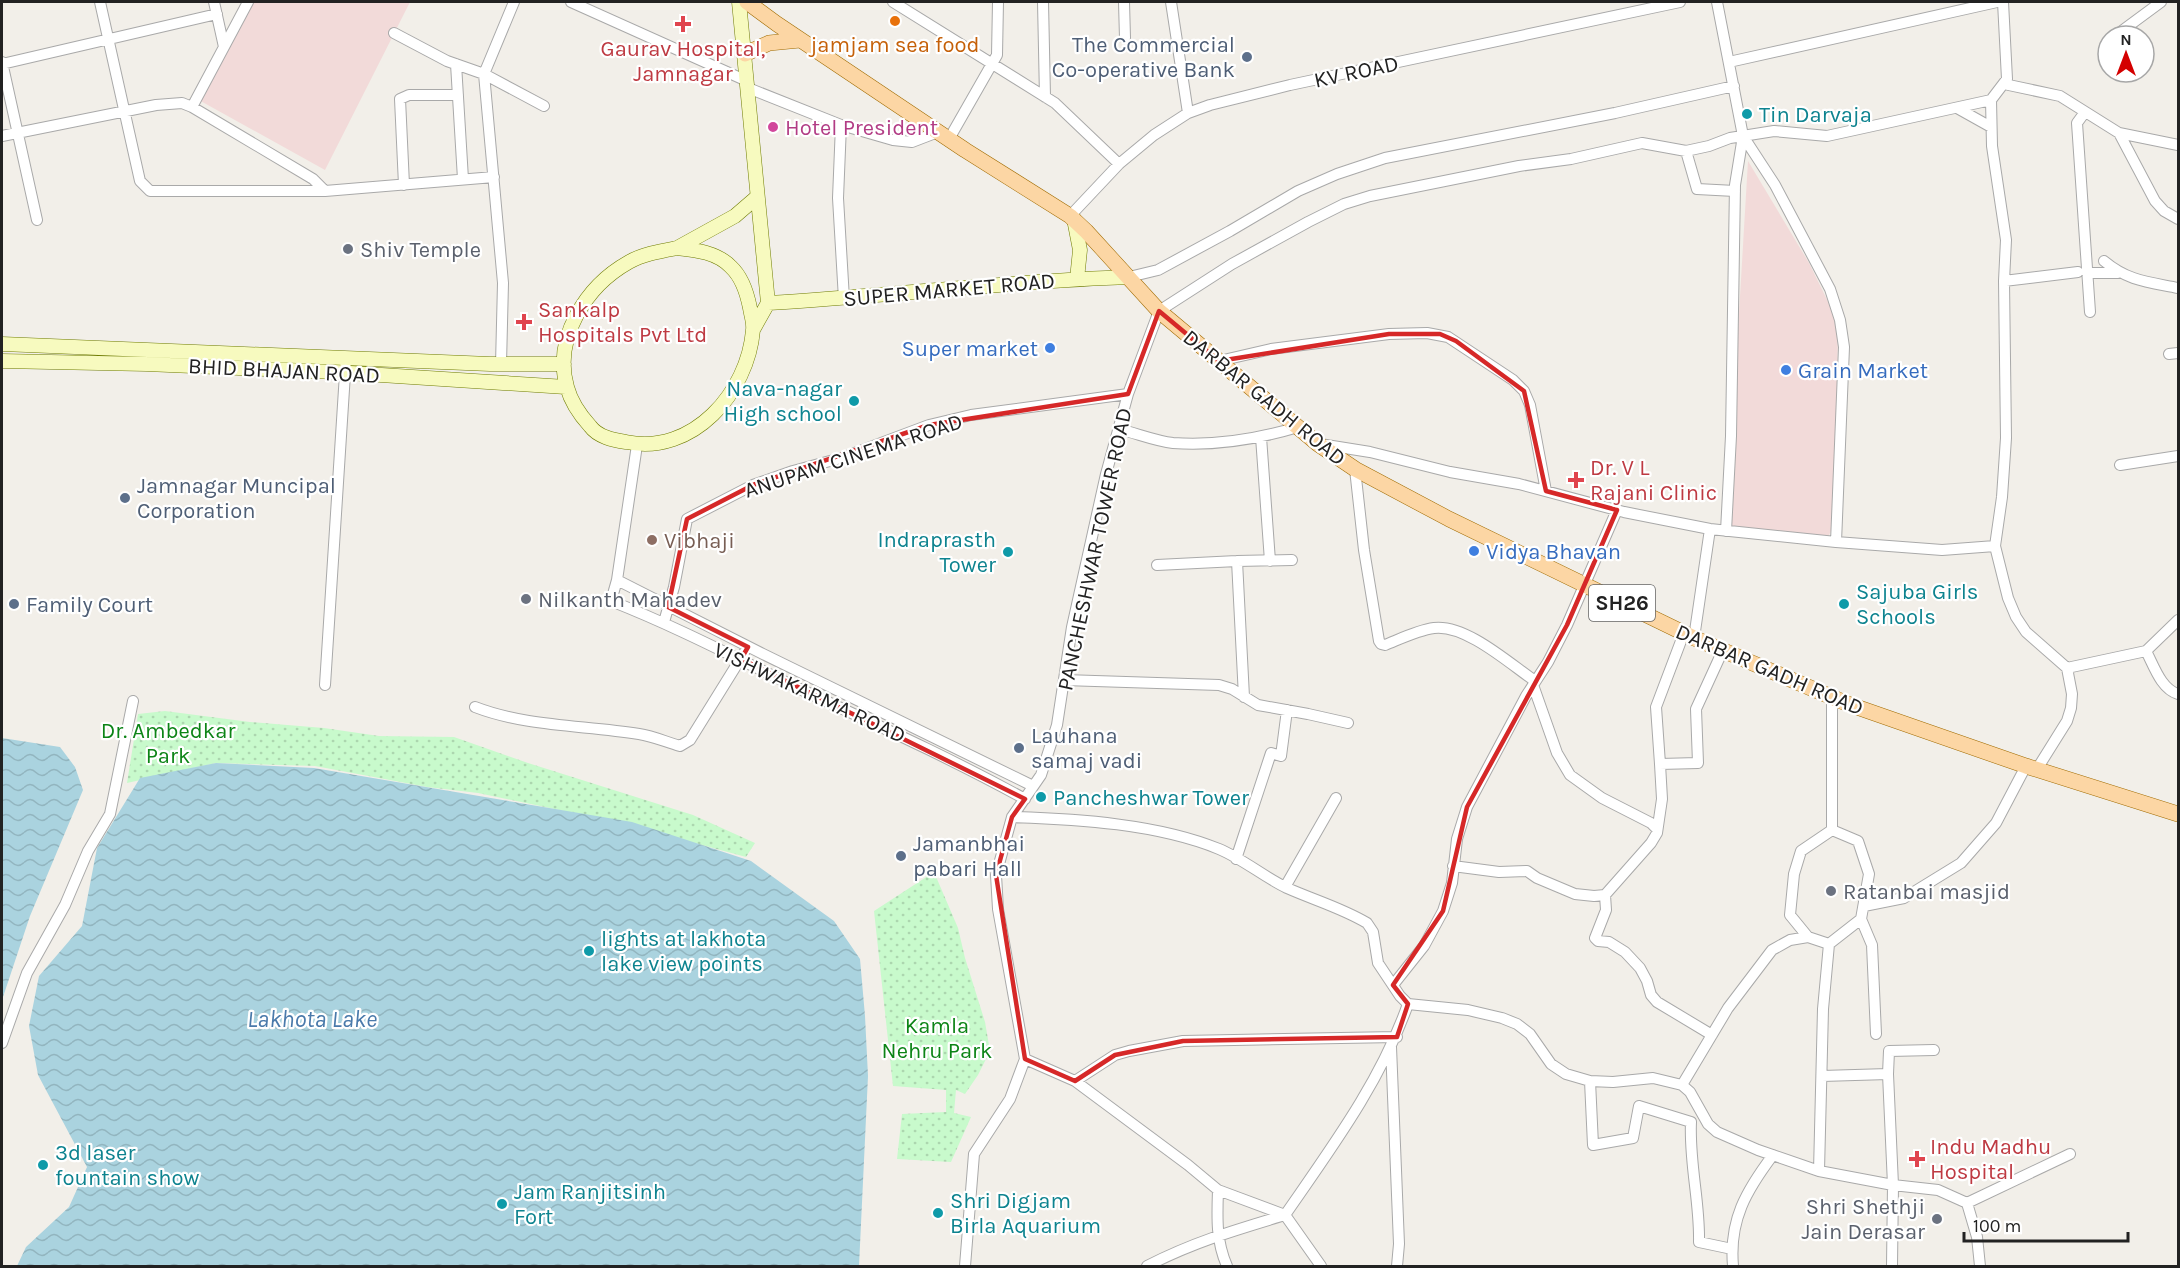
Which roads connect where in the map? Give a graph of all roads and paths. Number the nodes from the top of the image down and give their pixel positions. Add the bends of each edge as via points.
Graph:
1 (100, 2) edge
2 (214, 2) edge
3 (248, 2) edge
4 (514, 2) edge
5 (571, 2) edge
6 (746, 2) edge
7 (893, 2) edge
8 (998, 2) edge
9 (1043, 2) edge
10 (1124, 2) edge
11 (1171, 2) edge
12 (1680, 2) edge
13 (1717, 2) edge
14 (1998, 2) edge
15 (2004, 2) edge
16 (2161, 2) edge
17 (217, 14) junction
18 (2131, 24) edge
19 (394, 33) dead end
20 (1125, 38) dead end
21 (109, 40) junction
22 (800, 40) junction
23 (224, 47) junction
24 (745, 54) junction
25 (1729, 62) junction
26 (2, 63) edge
27 (456, 64) junction
28 (994, 64) junction
29 (484, 74) junction
30 (2004, 84) junction
31 (748, 85) junction
32 (1734, 86) junction
33 (458, 95) junction
34 (1045, 97) junction
35 (1991, 100) junction
36 (544, 106) dead end
37 (192, 107) junction
38 (1957, 108) junction
39 (124, 112) junction
40 (2085, 112) junction
41 (1188, 113) junction
42 (840, 125) junction
43 (1991, 128) junction
44 (18, 134) junction
45 (2119, 134) junction
46 (2, 136) edge
47 (944, 136) junction
48 (1743, 136) junction
49 (2178, 145) edge
50 (1686, 151) junction
51 (1119, 164) junction
52 (494, 177) junction
53 (463, 179) junction
54 (404, 185) junction
55 (1735, 190) junction
56 (325, 191) junction
57 (757, 197) junction
58 (1072, 218) junction
59 (2178, 219) edge
60 (37, 220) dead end
61 (676, 248) junction
62 (2104, 261) dead end
63 (2083, 273) junction
64 (2118, 273) junction
65 (1129, 277) junction
66 (1077, 279) junction
67 (2004, 281) junction
68 (2178, 288) edge
69 (844, 298) junction
70 (768, 303) junction
71 (1159, 311) junction
72 (2090, 312) dead end
73 (754, 328) junction
74 (2, 344) edge
75 (346, 358) junction
76 (2, 361) edge
77 (1219, 361) junction
78 (501, 364) junction
79 (564, 364) junction
80 (345, 373) junction
81 (566, 387) junction
82 (1128, 394) junction
83 (1298, 428) junction
84 (1118, 429) junction
85 (1262, 437) junction
86 (1318, 444) junction
87 (637, 445) junction
88 (2178, 456) edge
89 (2120, 465) dead end
90 (1355, 469) junction
91 (1546, 490) junction
92 (1617, 510) junction
93 (1710, 528) junction
94 (1726, 531) junction
95 (1836, 542) junction
96 (1995, 546) junction
97 (1292, 560) dead end
98 (1237, 561) junction
99 (1270, 561) junction
100 (1157, 565) dead end
101 (617, 580) junction
102 (1584, 585) junction
103 (668, 607) junction
104 (2178, 620) edge
105 (664, 622) junction
106 (1689, 636) junction
107 (748, 647) junction
108 (1723, 650) junction
109 (2146, 651) junction
110 (741, 659) junction
111 (2067, 668) junction
112 (1064, 680) junction
113 (1534, 683) junction
114 (325, 686) dead end
115 (2178, 694) edge
116 (1832, 696) junction
117 (1244, 697) junction
118 (133, 701) dead end
119 (475, 707) dead end
120 (1287, 710) junction
121 (1348, 723) dead end
122 (1660, 764) junction
123 (2032, 767) junction
124 (1033, 786) junction
125 (1336, 798) dead end
126 (1024, 799) junction
127 (2178, 814) edge
128 (1012, 817) junction
129 (1657, 829) junction
130 (1832, 830) junction
131 (1236, 859) junction
132 (1453, 866) junction
133 (1285, 887) junction
134 (1605, 895) junction
135 (1864, 906) junction
136 (1862, 919) junction
137 (1808, 937) junction
138 (1829, 944) junction
139 (1393, 986) junction
140 (1408, 1004) junction
141 (1876, 1034) dead end
142 (1712, 1035) junction
143 (1394, 1042) junction
144 (2, 1043) edge
145 (1934, 1050) dead end
146 (1025, 1059) junction
147 (1888, 1074) junction
148 (1822, 1076) junction
149 (1590, 1081) junction
150 (1076, 1082) junction
151 (1682, 1085) junction
152 (2070, 1154) dead end
153 (1773, 1155) junction
154 (1819, 1171) junction
155 (1893, 1185) junction
156 (1218, 1190) junction
157 (1967, 1203) junction
158 (1285, 1215) junction
159 (1217, 1235) junction
160 (1731, 1249) junction
161 (965, 1266) edge
162 (1147, 1266) edge
163 (1227, 1266) edge
164 (1321, 1266) edge
165 (1397, 1266) edge
166 (1733, 1266) edge
167 (1892, 1266) edge
168 (1980, 1266) edge

1 - 21 street
2 - 17 street
3 - 23 street
4 - 29 street
5 - 31 street
6 - 22 main road, SH26
6 - 24 main road
7 - 28 street
8 - 28 street via 998,55
9 - 34 street
10 - 20 street
11 - 41 street
12 - 41 street, KV ROAD via 1290,85
13 - 25 street
14 - 25 street
15 - 30 street
16 - 18 street
17 - 21 street
17 - 23 street
19 - 27 street
21 - 26 street
21 - 39 street
22 - 24 main road via 769,43
22 - 47 main road, SH26
23 - 37 street
24 - 31 main road
25 - 32 street
26 - 44 street
27 - 29 street
27 - 33 street
28 - 34 street
28 - 47 street
29 - 36 street
29 - 52 street
30 - 35 street
30 - 40 street via 2060,96
31 - 42 street
31 - 57 main road
32 - 48 street
32 - 65 street via 1385,158 1298,191 1158,270
33 - 53 street
33 - 54 street via 409,95 400,99
34 - 51 street
35 - 38 street
35 - 43 street
37 - 39 street via 170,103
37 - 56 street via 313,179
38 - 43 street
38 - 48 street via 1827,136 1774,131
39 - 44 street
39 - 56 street via 140,181 150,191
40 - 45 street
40 - 63 street via 2077,123
41 - 51 street, KV ROAD
42 - 47 street via 893,140 912,142
42 - 69 street via 838,198
43 - 67 street via 2006,240
44 - 46 street
44 - 60 street
45 - 49 street
45 - 59 street via 2154,201
47 - 58 main road, SH26
48 - 50 street
48 - 55 street
48 - 95 street via 1813,254 1840,320 1844,347
50 - 55 street via 1696,189
50 - 71 street via 1642,143 1412,187 1344,204 1232,264
51 - 58 street, KV ROAD
52 - 53 street
52 - 78 street via 502,283
53 - 54 street
54 - 56 street
55 - 94 street
57 - 61 main road via 735,216
57 - 70 main road
58 - 65 main road, SH26
58 - 66 main road via 1080,249
61 - 73 main road via 703,252 742,282
61 - 79 main road via 630,262 590,294 566,342
62 - 64 street
63 - 64 street
63 - 67 street
63 - 72 street
64 - 68 street
65 - 66 main road, SUPER MARKET ROAD
65 - 71 main road, DARBAR GADH ROAD / SH26
66 - 69 main road, SUPER MARKET ROAD
67 - 96 street via 2006,438
69 - 70 main road, SUPER MARKET ROAD
70 - 73 main road
71 - 77 main road, DARBAR GADH ROAD / SH26
71 - 82 street, PANCHESHWAR TOWER ROAD
73 - 87 main road via 741,377 713,416 684,435
74 - 75 main road, BHID BHAJAN ROAD
75 - 78 main road, BHID BHAJAN ROAD
75 - 80 street
76 - 80 main road, BHID BHAJAN ROAD
77 - 83 main road, DARBAR GADH ROAD / SH26
77 - 91 street via 1271,349 1389,334 1448,337 1524,391
78 - 79 main road, BHID BHAJAN ROAD
79 - 81 main road
80 - 81 main road, BHID BHAJAN ROAD
80 - 114 street
81 - 87 main road via 592,429 609,439
82 - 84 street, PANCHESHWAR TOWER ROAD
82 - 103 street, ANUPAM CINEMA ROAD via 971,415 929,425 753,485 687,519
83 - 85 street
83 - 86 main road, DARBAR GADH ROAD / SH26
84 - 85 street via 1171,443
84 - 112 street, PANCHESHWAR TOWER ROAD via 1072,627
85 - 99 street
86 - 90 main road, DARBAR GADH ROAD / SH26
86 - 91 street
87 - 101 street, VISHWAKARMA ROAD
88 - 89 street
90 - 102 main road, DARBAR GADH ROAD / SH26
90 - 113 street via 1364,550 1381,644 1432,628 1452,629
91 - 92 street
92 - 93 street
92 - 102 street
93 - 94 street
93 - 106 street
94 - 95 street
95 - 96 street via 1942,550
96 - 111 street via 2016,617 2026,633
97 - 99 street
98 - 99 street
98 - 100 street
98 - 117 street
101 - 103 street, VISHWAKARMA ROAD
101 - 105 street, VISHWAKARMA ROAD via 611,601
102 - 106 main road, DARBAR GADH ROAD / SH26
102 - 113 street via 1567,625
103 - 105 street, ANUPAM CINEMA ROAD
103 - 107 street, VISHWAKARMA ROAD
104 - 109 street
105 - 110 street, VISHWAKARMA ROAD
106 - 108 main road, DARBAR GADH ROAD / SH26
106 - 122 street via 1656,707
107 - 110 street
107 - 124 street, VISHWAKARMA ROAD
108 - 116 main road, DARBAR GADH ROAD / SH26
108 - 122 street via 1696,709 1698,763
109 - 111 street
109 - 115 street via 2165,686
110 - 119 street via 690,740 680,746 642,734 521,720
110 - 126 street, VISHWAKARMA ROAD via 956,762
111 - 123 street via 2073,694 2067,721
112 - 117 street via 1219,685
112 - 124 street, PANCHESHWAR TOWER ROAD via 1049,756
113 - 129 street via 1557,753 1570,775
113 - 132 street via 1467,807
116 - 123 main road, DARBAR GADH ROAD / SH26
116 - 130 street
117 - 120 street via 1258,705
118 - 144 street via 110,814 27,973
120 - 121 street
120 - 131 street via 1281,756 1271,753
122 - 129 street via 1662,799
123 - 127 main road, DARBAR GADH ROAD / SH26
123 - 135 street via 1996,823 1961,863 1904,898
124 - 126 street, PANCHESHWAR TOWER ROAD
125 - 133 street
126 - 128 street, PANCHESHWAR TOWER ROAD
128 - 131 street via 1147,829 1186,837
128 - 146 street, PANCHESHWAR TOWER ROAD via 996,875
129 - 134 street via 1651,843
130 - 135 street via 1858,841 1869,874
130 - 137 street via 1802,851 1794,874 1790,915
131 - 133 street
132 - 134 street via 1527,871 1575,894
132 - 139 street via 1443,911 1424,946
133 - 139 street via 1367,923 1373,932 1378,963
134 - 142 street via 1606,910 1595,938 1625,952 1640,968 1650,995 1657,1002
135 - 136 street
136 - 138 street
136 - 141 street via 1872,945
137 - 138 street
137 - 142 street via 1790,940 1772,950
138 - 148 street
139 - 140 street
140 - 143 street
140 - 149 street via 1468,1010 1517,1024 1530,1034 1551,1064 1566,1074
142 - 151 street
143 - 150 street via 1183,1041 1115,1055
143 - 158 street via 1361,1104
143 - 165 street
145 - 147 street via 1889,1051
146 - 150 street
146 - 161 street via 1010,1099 974,1154
147 - 148 street
147 - 155 street
148 - 154 street
149 - 151 street via 1653,1078
149 - 160 street via 1593,1144 1633,1138 1639,1106 1691,1122 1699,1242
150 - 156 street
151 - 153 street via 1717,1131
152 - 157 street
153 - 154 street
153 - 160 street via 1745,1199 1734,1227
154 - 155 street
155 - 157 street via 1938,1190
155 - 167 street
156 - 158 street
156 - 159 street
157 - 168 street
158 - 159 street
158 - 164 street
159 - 162 street
159 - 163 street
160 - 166 street

